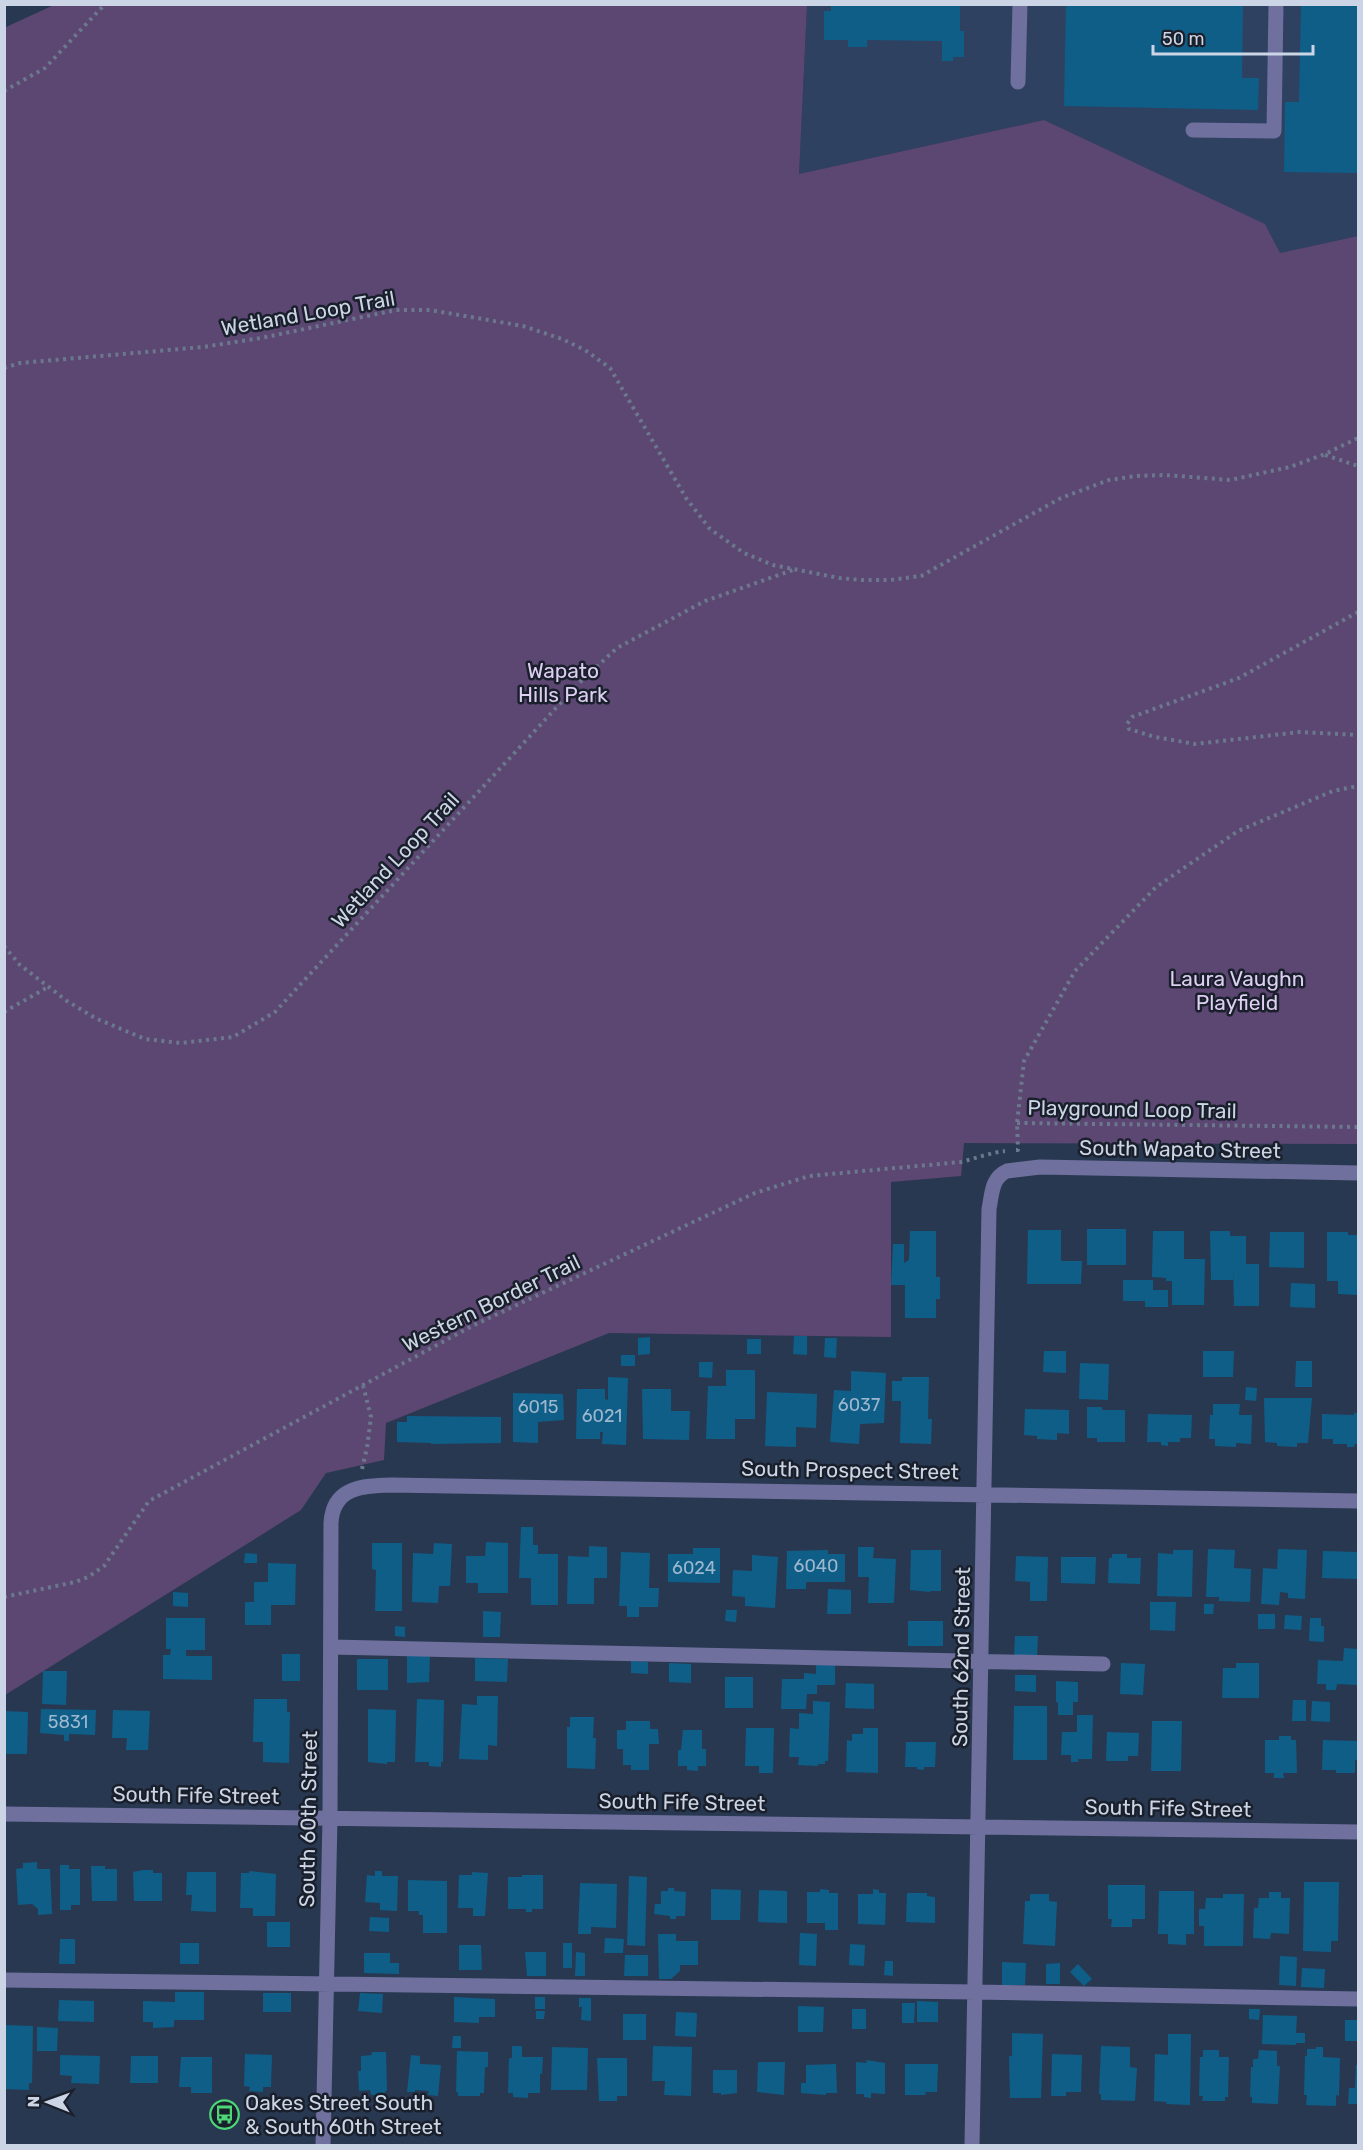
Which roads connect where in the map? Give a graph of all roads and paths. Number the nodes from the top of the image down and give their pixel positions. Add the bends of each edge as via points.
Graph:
1 (105, 4) edge
2 (1020, 4) edge
3 (1276, 4) edge
4 (1018, 82) dead end
5 (4, 91) edge
6 (1193, 130) dead end
7 (4, 368) edge
8 (1359, 438) edge
9 (1325, 454) junction
10 (1359, 466) edge
11 (794, 569) junction
12 (1359, 612) edge
13 (1359, 735) edge
14 (1359, 786) edge
15 (4, 946) edge
16 (49, 987) junction
17 (4, 1012) edge
18 (1017, 1123) junction
19 (1359, 1127) edge
20 (1001, 1173) joint
21 (1359, 1173) edge
22 (363, 1385) junction
23 (357, 1488) junction
24 (986, 1493) junction
25 (342, 1496) joint
26 (1359, 1501) edge
27 (4, 1597) edge
28 (331, 1647) junction
29 (982, 1662) junction
30 (1103, 1664) dead end
31 (4, 1814) edge
32 (330, 1818) junction
33 (979, 1827) junction
34 (1359, 1832) edge
35 (4, 1980) edge
36 (326, 1984) junction
37 (975, 1992) junction
38 (1359, 1999) edge
39 (323, 2145) edge
40 (972, 2145) edge

1 - 5 path via 45,68
2 - 4 street
3 - 6 street via 1274,131
7 - 11 path, Wetland Loop Trail via 20,363 215,346 396,310 430,310 523,326 585,350 610,368 686,498 710,529 744,553
8 - 9 path, Wetland Loop Trail
9 - 10 path
9 - 11 path, Wetland Loop Trail via 1290,468 1230,480 1165,475 1109,480 1061,498 921,576 862,580
11 - 16 path, Wetland Loop Trail via 705,601 617,648 579,683 275,1012 233,1037 181,1043 145,1039 95,1018
12 - 13 path via 1239,678 1132,717 1127,724 1130,729 1155,737 1195,744 1300,732
14 - 18 path, Playground Loop Trail via 1333,791 1238,831 1156,887 1075,971 1024,1062
15 - 16 path, Wetland Loop Trail via 20,965
16 - 17 path
18 - 19 path, Playground Loop Trail
18 - 22 path, Western Border Trail via 1018,1150 961,1162 809,1176 755,1193 472,1326
20 - 21 street, South Wapato Street via 1040,1167
20 - 24 street, South 62nd Street via 995,1180 989,1209
22 - 23 path via 371,1417
22 - 27 path, Western Border Trail via 149,1501 104,1566 88,1577
23 - 24 street, South Prospect Street via 391,1485
23 - 25 street, South Prospect Street
24 - 26 street, South Prospect Street
24 - 29 street, South 62nd Street
25 - 28 street, South 60th Street via 332,1512
28 - 29 street
28 - 32 street, South 60th Street
29 - 30 street
29 - 33 street, South 62nd Street
31 - 32 street, South Fife Street
32 - 33 street, South Fife Street
32 - 36 street, South 60th Street
33 - 34 street, South Fife Street
33 - 37 street, South 62nd Street
35 - 36 street
36 - 37 street
36 - 39 street, South 60th Street
37 - 38 street
37 - 40 street, South 62nd Street

